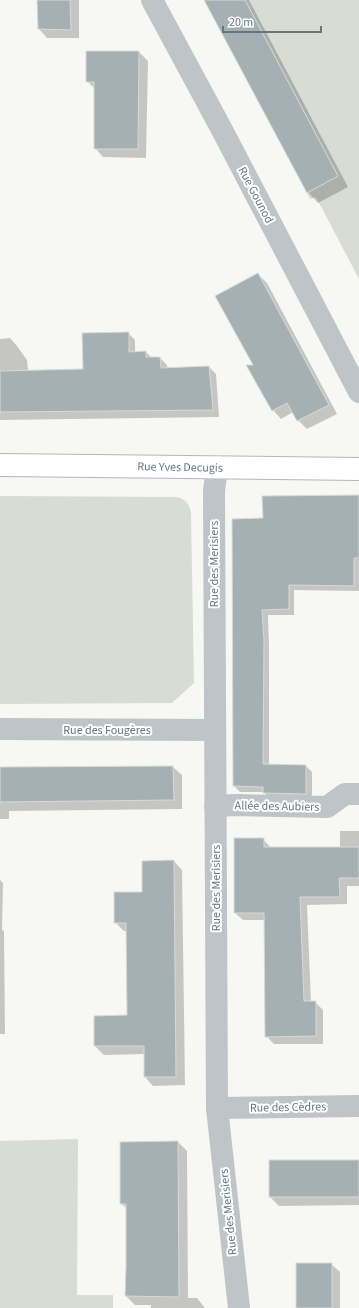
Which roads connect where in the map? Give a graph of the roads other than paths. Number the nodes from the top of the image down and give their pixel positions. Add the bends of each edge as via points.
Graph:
1 (152, 0) edge
2 (359, 392) edge
3 (0, 465) edge
4 (216, 467) junction
5 (359, 470) edge
6 (0, 729) edge
7 (214, 730) junction
8 (359, 794) edge
9 (215, 806) junction
10 (359, 1106) edge
11 (217, 1108) junction
12 (239, 1308) edge

1 - 2 street, Rue Gounod
3 - 4 street, Rue Yves Decugis
4 - 5 street, Rue Yves Decugis
4 - 7 street, Rue des Merisiers
6 - 7 street, Rue des Fougères
7 - 9 street, Rue des Merisiers
8 - 9 street, Allée des Aubiers via 345,794 327,807
9 - 11 street, Rue des Merisiers
10 - 11 street, Rue des Cèdres
11 - 12 street, Rue des Merisiers

